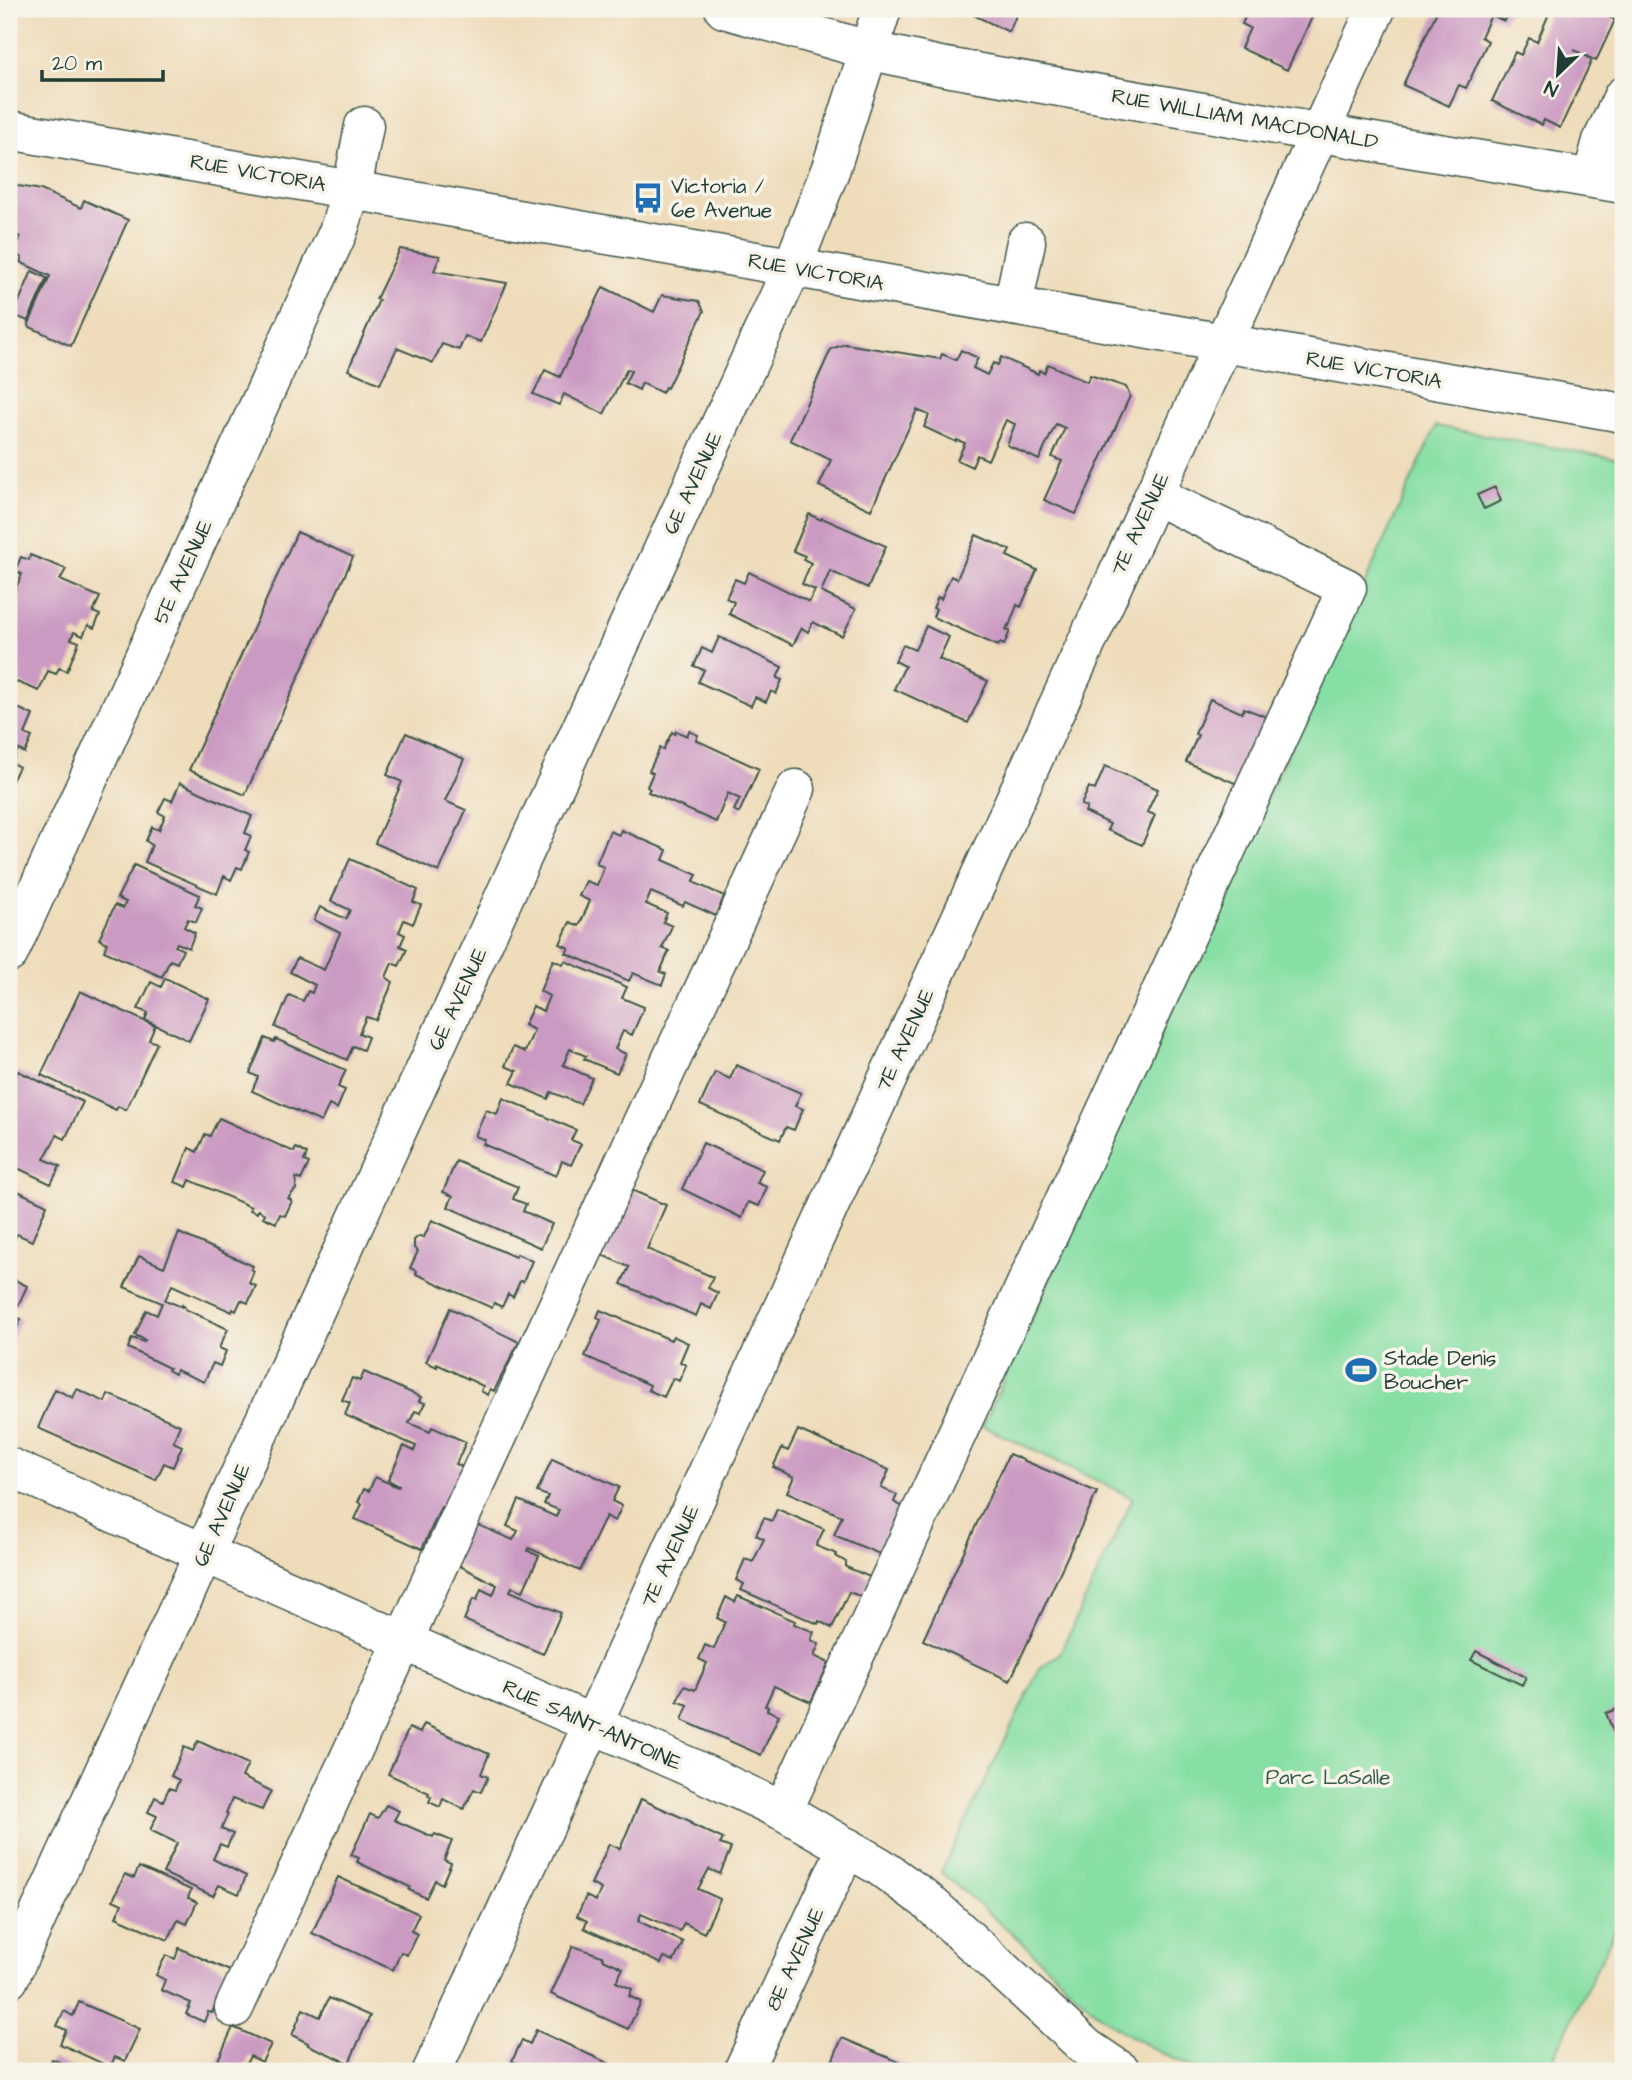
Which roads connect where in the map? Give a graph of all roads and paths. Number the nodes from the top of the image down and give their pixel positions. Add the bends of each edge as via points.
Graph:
1 (724, 9) edge
2 (883, 9) edge
3 (1376, 9) edge
4 (868, 50) junction
5 (1623, 96) edge
6 (363, 126) dead end
7 (9, 130) edge
8 (1320, 132) junction
9 (1608, 181) edge
10 (352, 189) junction
11 (1026, 242) dead end
12 (792, 268) junction
13 (1013, 306) junction
14 (1223, 343) junction
15 (1623, 413) edge
16 (1154, 495) junction
17 (796, 789) dead end
18 (9, 953) edge
19 (9, 1467) edge
20 (205, 1554) junction
21 (403, 1642) junction
22 (592, 1725) junction
23 (783, 1811) junction
24 (847, 1847) junction
25 (9, 1979) edge
26 (234, 2008) dead end
27 (432, 2071) edge
28 (743, 2071) edge
29 (1121, 2071) edge

1 - 4 street, RUE WILLIAM MACDONALD
2 - 4 street, 6E AVENUE
3 - 8 street, 7E AVENUE
4 - 8 street, RUE WILLIAM MACDONALD
4 - 12 street, 6E AVENUE via 831,168
5 - 9 street via 1602,141
6 - 10 street, 5E AVENUE
7 - 10 street, RUE VICTORIA
8 - 9 street, RUE WILLIAM MACDONALD
8 - 14 street, 7E AVENUE
10 - 12 street, RUE VICTORIA
10 - 18 street, 5E AVENUE via 325,261
11 - 13 street
12 - 13 street, RUE VICTORIA
12 - 20 street, 6E AVENUE
13 - 14 street, RUE VICTORIA
14 - 15 street, RUE VICTORIA
14 - 16 street, 7E AVENUE
16 - 22 street, 7E AVENUE
16 - 23 street via 1347,588
17 - 21 street
19 - 20 street, RUE SAINT-ANTOINE
20 - 21 street, RUE SAINT-ANTOINE
20 - 25 street, 6E AVENUE
21 - 22 street, RUE SAINT-ANTOINE
21 - 26 street
22 - 23 street, RUE SAINT-ANTOINE
22 - 27 street, 7E AVENUE
23 - 24 street, RUE SAINT-ANTOINE
24 - 28 street, 8E AVENUE
24 - 29 street, RUE SAINT-ANTOINE via 925,1899 1087,2048

